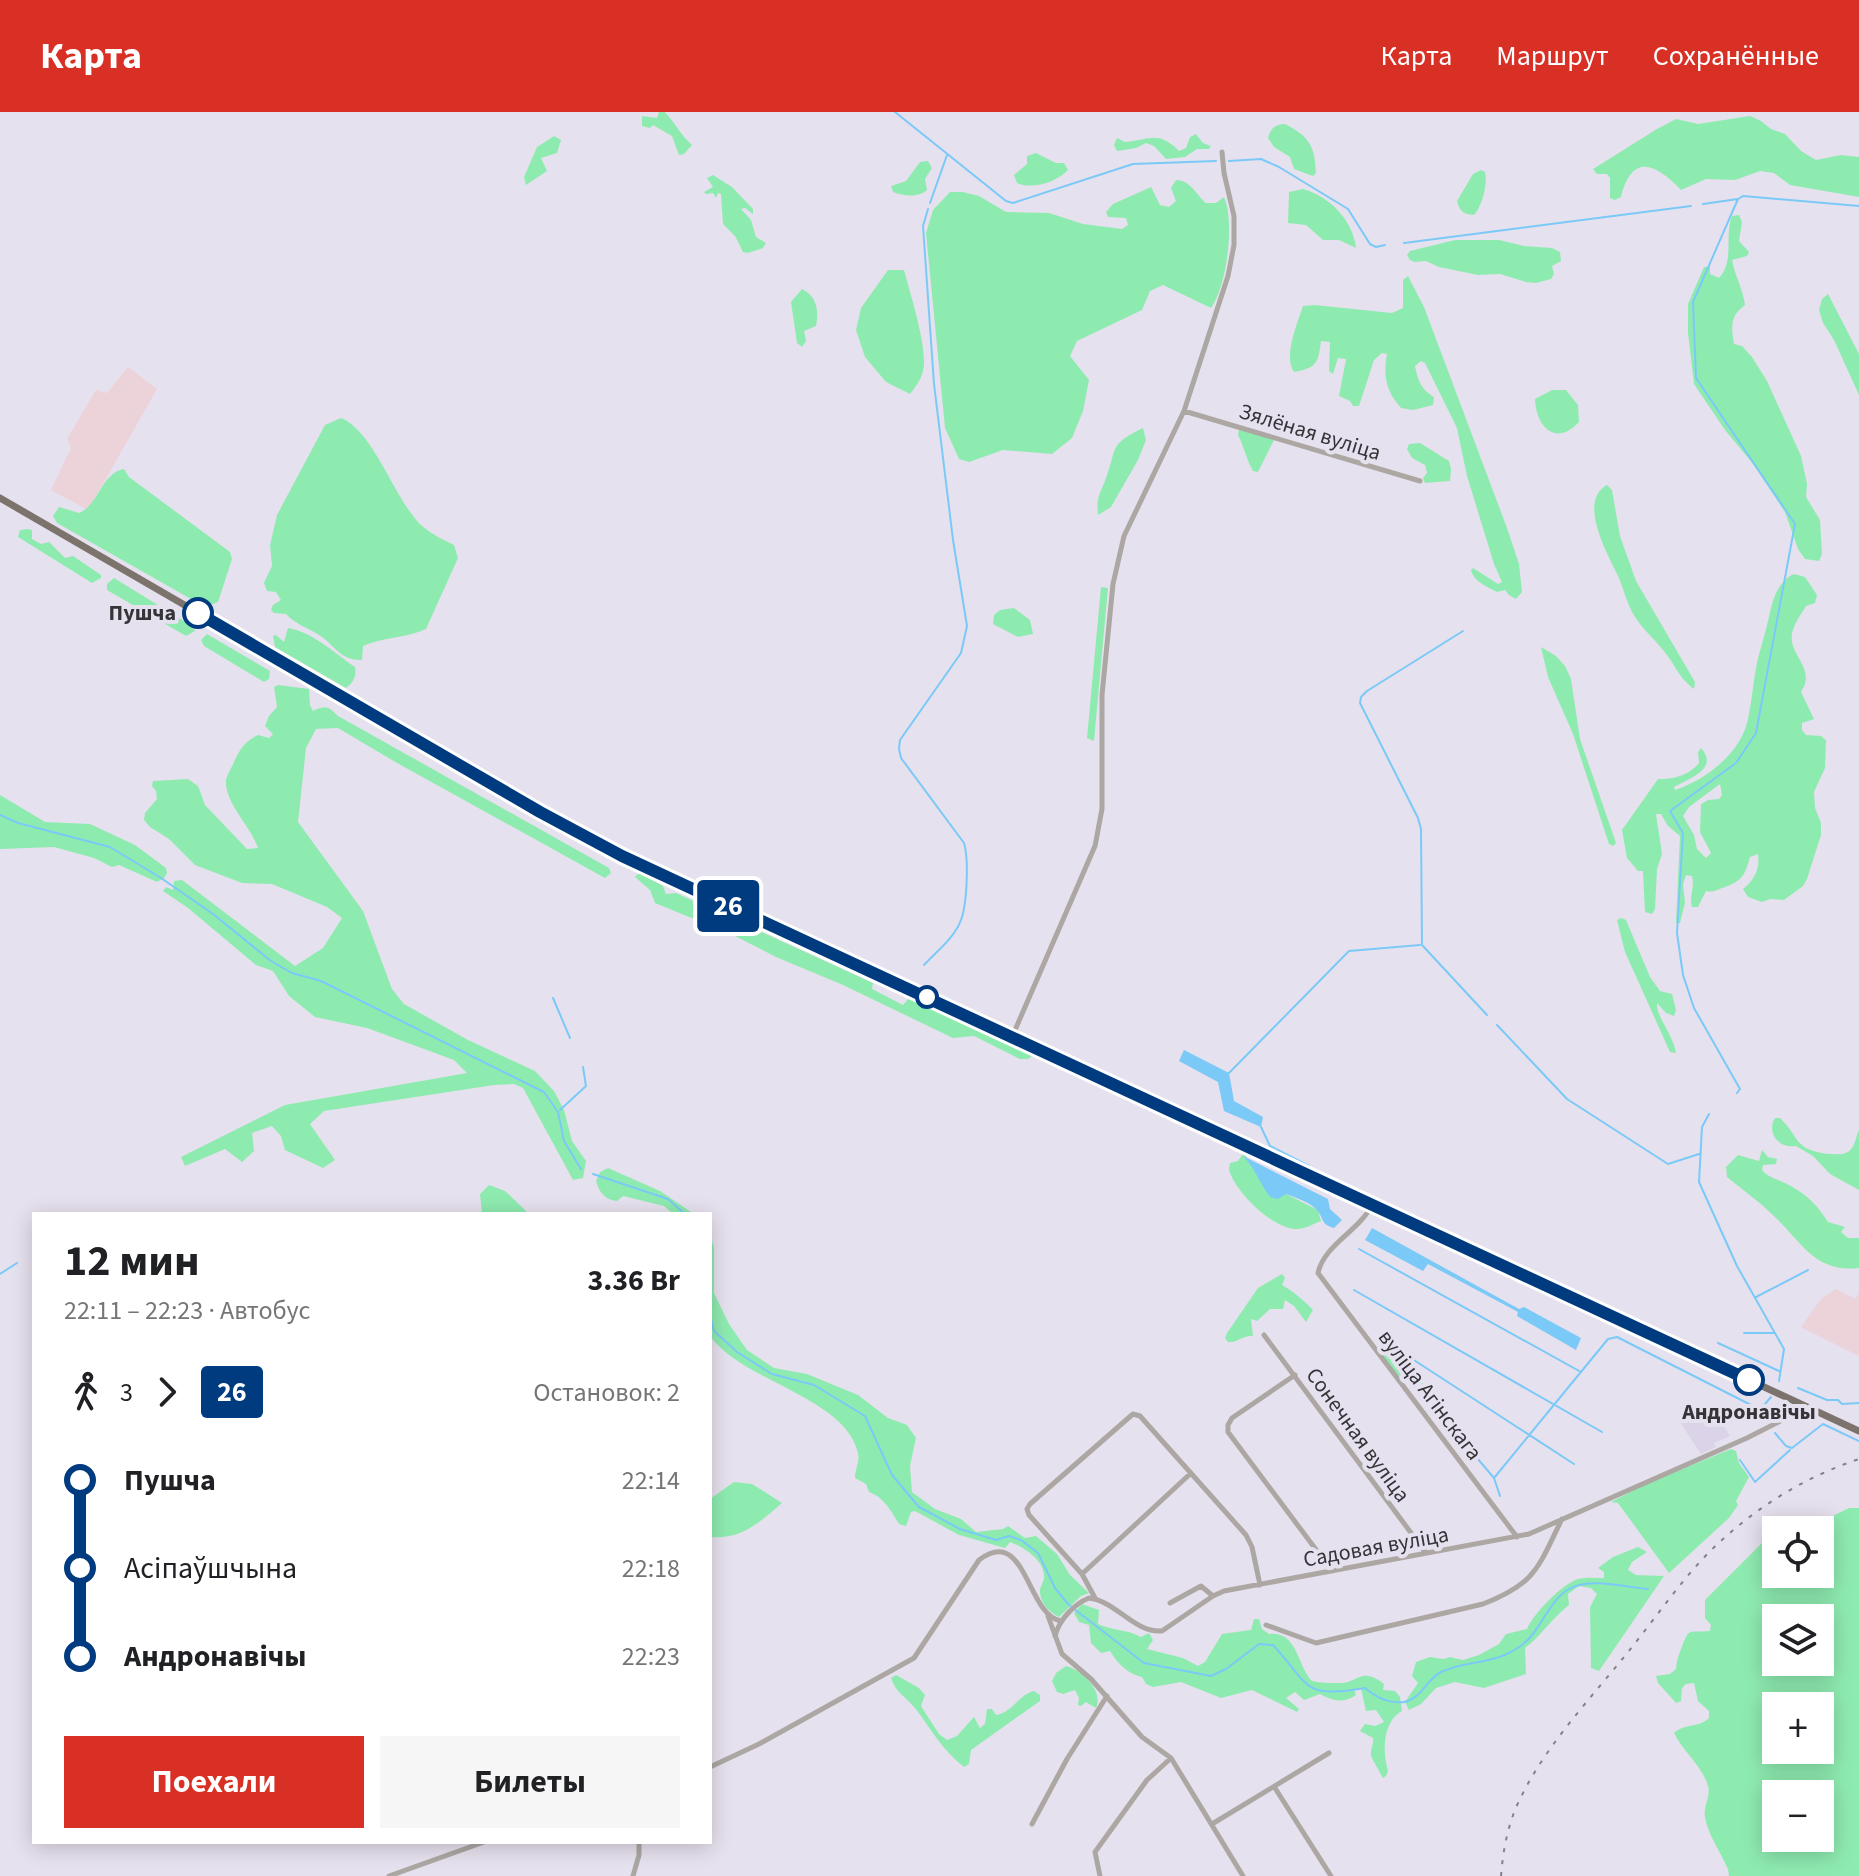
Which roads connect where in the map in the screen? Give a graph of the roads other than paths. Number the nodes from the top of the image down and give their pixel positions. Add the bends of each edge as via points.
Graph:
1 (1222, 152) dead end
2 (1187, 412) junction
3 (1420, 481) dead end
4 (0, 498) edge
5 (1012, 1037) junction
6 (1372, 1205) junction
7 (1264, 1335) dead end
8 (1295, 1375) junction
9 (1808, 1407) junction
10 (1859, 1431) edge
11 (1190, 1474) junction
12 (1562, 1519) junction
13 (1517, 1537) junction
14 (1426, 1553) junction
15 (1332, 1571) junction
16 (1082, 1574) junction
17 (1260, 1585) junction
18 (1213, 1596) junction
19 (1096, 1598) junction
20 (1170, 1603) dead end
21 (1046, 1613) junction
22 (1062, 1621) junction
23 (1266, 1625) dead end
24 (1055, 1636) junction
25 (1107, 1696) junction
26 (1329, 1753) dead end
27 (1171, 1758) junction
28 (712, 1766) edge
29 (1275, 1788) junction
30 (1032, 1824) dead end
31 (1212, 1824) junction
32 (478, 1844) edge
33 (639, 1844) edge
34 (389, 1876) edge
35 (633, 1876) edge
36 (1100, 1876) edge
37 (1243, 1876) edge
38 (1331, 1876) edge

1 - 2 street via 1234,245
2 - 3 street, Зялёная вуліца
2 - 5 street via 1124,536 1113,584 1102,695 1102,809 1095,846
4 - 5 main road via 573,830
5 - 6 main road
6 - 9 main road
6 - 13 street, вуліца Агінскага via 1323,1259 1318,1273
7 - 8 street, Сонечная вуліца
8 - 14 street, Сонечная вуліца
8 - 15 street via 1228,1425 1231,1438
9 - 10 main road
9 - 12 street, Садовая вуліца
11 - 16 street
11 - 16 street via 1133,1414 1030,1504 1029,1515
11 - 17 street via 1246,1535
12 - 13 street, Садовая вуліца
12 - 23 street via 1526,1582 1483,1604 1316,1643
13 - 14 street, Садовая вуліца
14 - 15 street, Садовая вуліца
15 - 17 street, Садовая вуліца
16 - 19 street
17 - 18 street, Садовая вуліца
18 - 19 street, Садовая вуліца via 1153,1632
18 - 20 street via 1201,1586
19 - 22 street via 1078,1604
21 - 22 street
21 - 24 street
21 - 28 street via 1013,1558 1001,1551 988,1554 914,1658
22 - 24 street
24 - 25 street via 1062,1654
25 - 27 street via 1142,1737
25 - 30 street
26 - 29 street
27 - 31 street
27 - 36 street via 1147,1780 1095,1852
29 - 31 street
29 - 38 street
31 - 37 street
32 - 34 street
33 - 35 street

